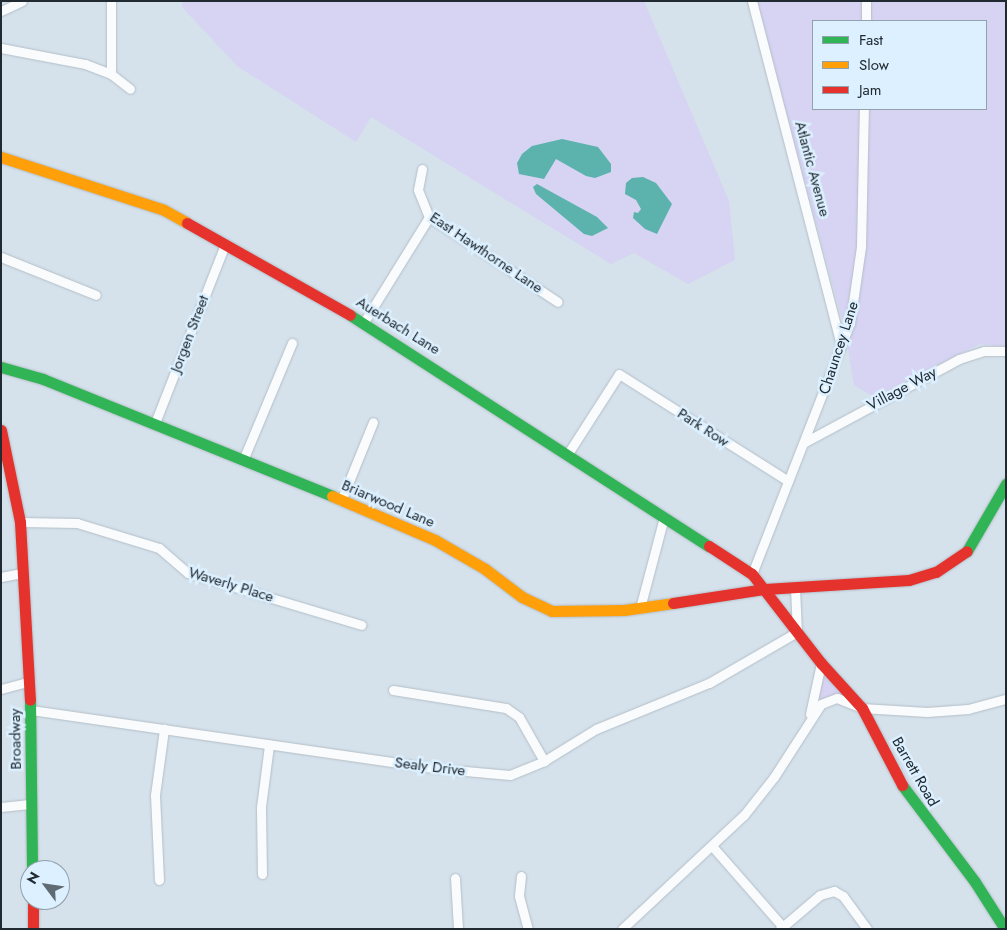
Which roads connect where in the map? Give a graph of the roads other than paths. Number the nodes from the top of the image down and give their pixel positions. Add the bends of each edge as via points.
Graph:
1 (22, 1) edge
2 (111, 1) edge
3 (752, 1) edge
4 (866, 1) edge
5 (1, 11) edge
6 (866, 20) edge
7 (1, 48) edge
8 (111, 74) junction
9 (130, 89) dead end
10 (864, 110) edge
11 (1, 157) edge
12 (422, 170) dead end
13 (429, 217) junction
14 (225, 244) junction
15 (1, 257) edge
16 (96, 295) dead end
17 (558, 302) dead end
18 (364, 322) junction
19 (292, 343) dead end
20 (841, 346) junction
21 (1006, 351) edge
22 (1, 366) edge
23 (373, 422) dead end
24 (155, 423) junction
25 (1, 430) edge
26 (804, 442) junction
27 (567, 455) junction
28 (4, 456) edge
29 (243, 460) junction
30 (788, 481) junction
31 (1006, 484) edge
32 (341, 500) junction
33 (664, 517) junction
34 (20, 522) junction
35 (22, 572) junction
36 (752, 574) junction
37 (1, 577) edge
38 (795, 588) junction
39 (766, 589) junction
40 (640, 608) junction
41 (361, 625) dead end
42 (797, 632) junction
43 (821, 663) junction
44 (28, 682) junction
45 (1, 689) edge
46 (393, 690) dead end
47 (1006, 699) edge
48 (862, 708) junction
49 (30, 710) junction
50 (810, 717) junction
51 (164, 730) junction
52 (269, 745) junction
53 (544, 761) junction
54 (32, 804) junction
55 (1, 807) edge
56 (712, 846) junction
57 (32, 860) edge
58 (262, 874) dead end
59 (521, 876) dead end
60 (455, 878) dead end
61 (159, 880) dead end
62 (33, 910) edge
63 (628, 927) edge
64 (781, 928) edge
65 (33, 929) edge
66 (458, 929) edge
67 (528, 929) edge
68 (867, 929) edge
69 (1005, 929) edge

1 - 5 street
2 - 8 street
3 - 20 street, Atlantic Avenue
4 - 6 street
7 - 8 street via 85,64
8 - 9 street
10 - 20 street, Chauncey Lane via 857,288 850,323
11 - 14 street, Auerbach Lane via 147,202
12 - 13 street, East Hawthorne Lane via 418,190
13 - 17 street, East Hawthorne Lane
13 - 18 street
14 - 18 street, Auerbach Lane
14 - 24 street, Jorgen Street
15 - 16 street
18 - 27 street, Auerbach Lane
19 - 29 street
20 - 26 street, Chauncey Lane
21 - 26 street, Village Way via 978,352 959,359
22 - 24 street, Briarwood Lane
23 - 32 street
24 - 29 street, Briarwood Lane
25 - 28 street, Broadway
26 - 30 street, Chauncey Lane
27 - 30 street, Park Row via 619,374
27 - 33 street, Auerbach Lane
28 - 34 street, Broadway
29 - 32 street, Briarwood Lane
30 - 36 street, Chauncey Lane
31 - 38 street, Briarwood Lane via 971,547 960,558 936,572 909,580
32 - 40 street, Briarwood Lane via 435,540 542,608 578,612
33 - 36 street, Auerbach Lane
33 - 40 street
34 - 35 street, Broadway
34 - 41 street, Waverly Place via 77,523 159,548 188,573
35 - 37 street
35 - 44 street, Broadway
36 - 39 street
38 - 39 street, Briarwood Lane
38 - 42 street
39 - 40 street, Briarwood Lane
39 - 42 street, Barrett Road
42 - 43 street, Barrett Road
42 - 53 street, Sealy Drive via 709,683 596,729
43 - 48 street, Barrett Road
43 - 50 street
44 - 45 street
44 - 49 street, Broadway
46 - 53 street via 506,708 519,717
47 - 48 street via 968,709 927,712
48 - 50 street via 837,698 821,704
48 - 69 street, Barrett Road via 906,793 975,882
49 - 51 street, Sealy Drive
49 - 54 street, Broadway
50 - 56 street via 774,777 744,815
51 - 52 street, Sealy Drive
51 - 61 street via 155,795
52 - 53 street, Sealy Drive via 501,775 523,772
52 - 58 street via 261,807
54 - 55 street
54 - 57 street, Broadway
56 - 63 street via 644,906
56 - 64 street
59 - 67 street via 519,896
60 - 66 street
62 - 65 street
64 - 68 street via 820,895 834,891 843,896

